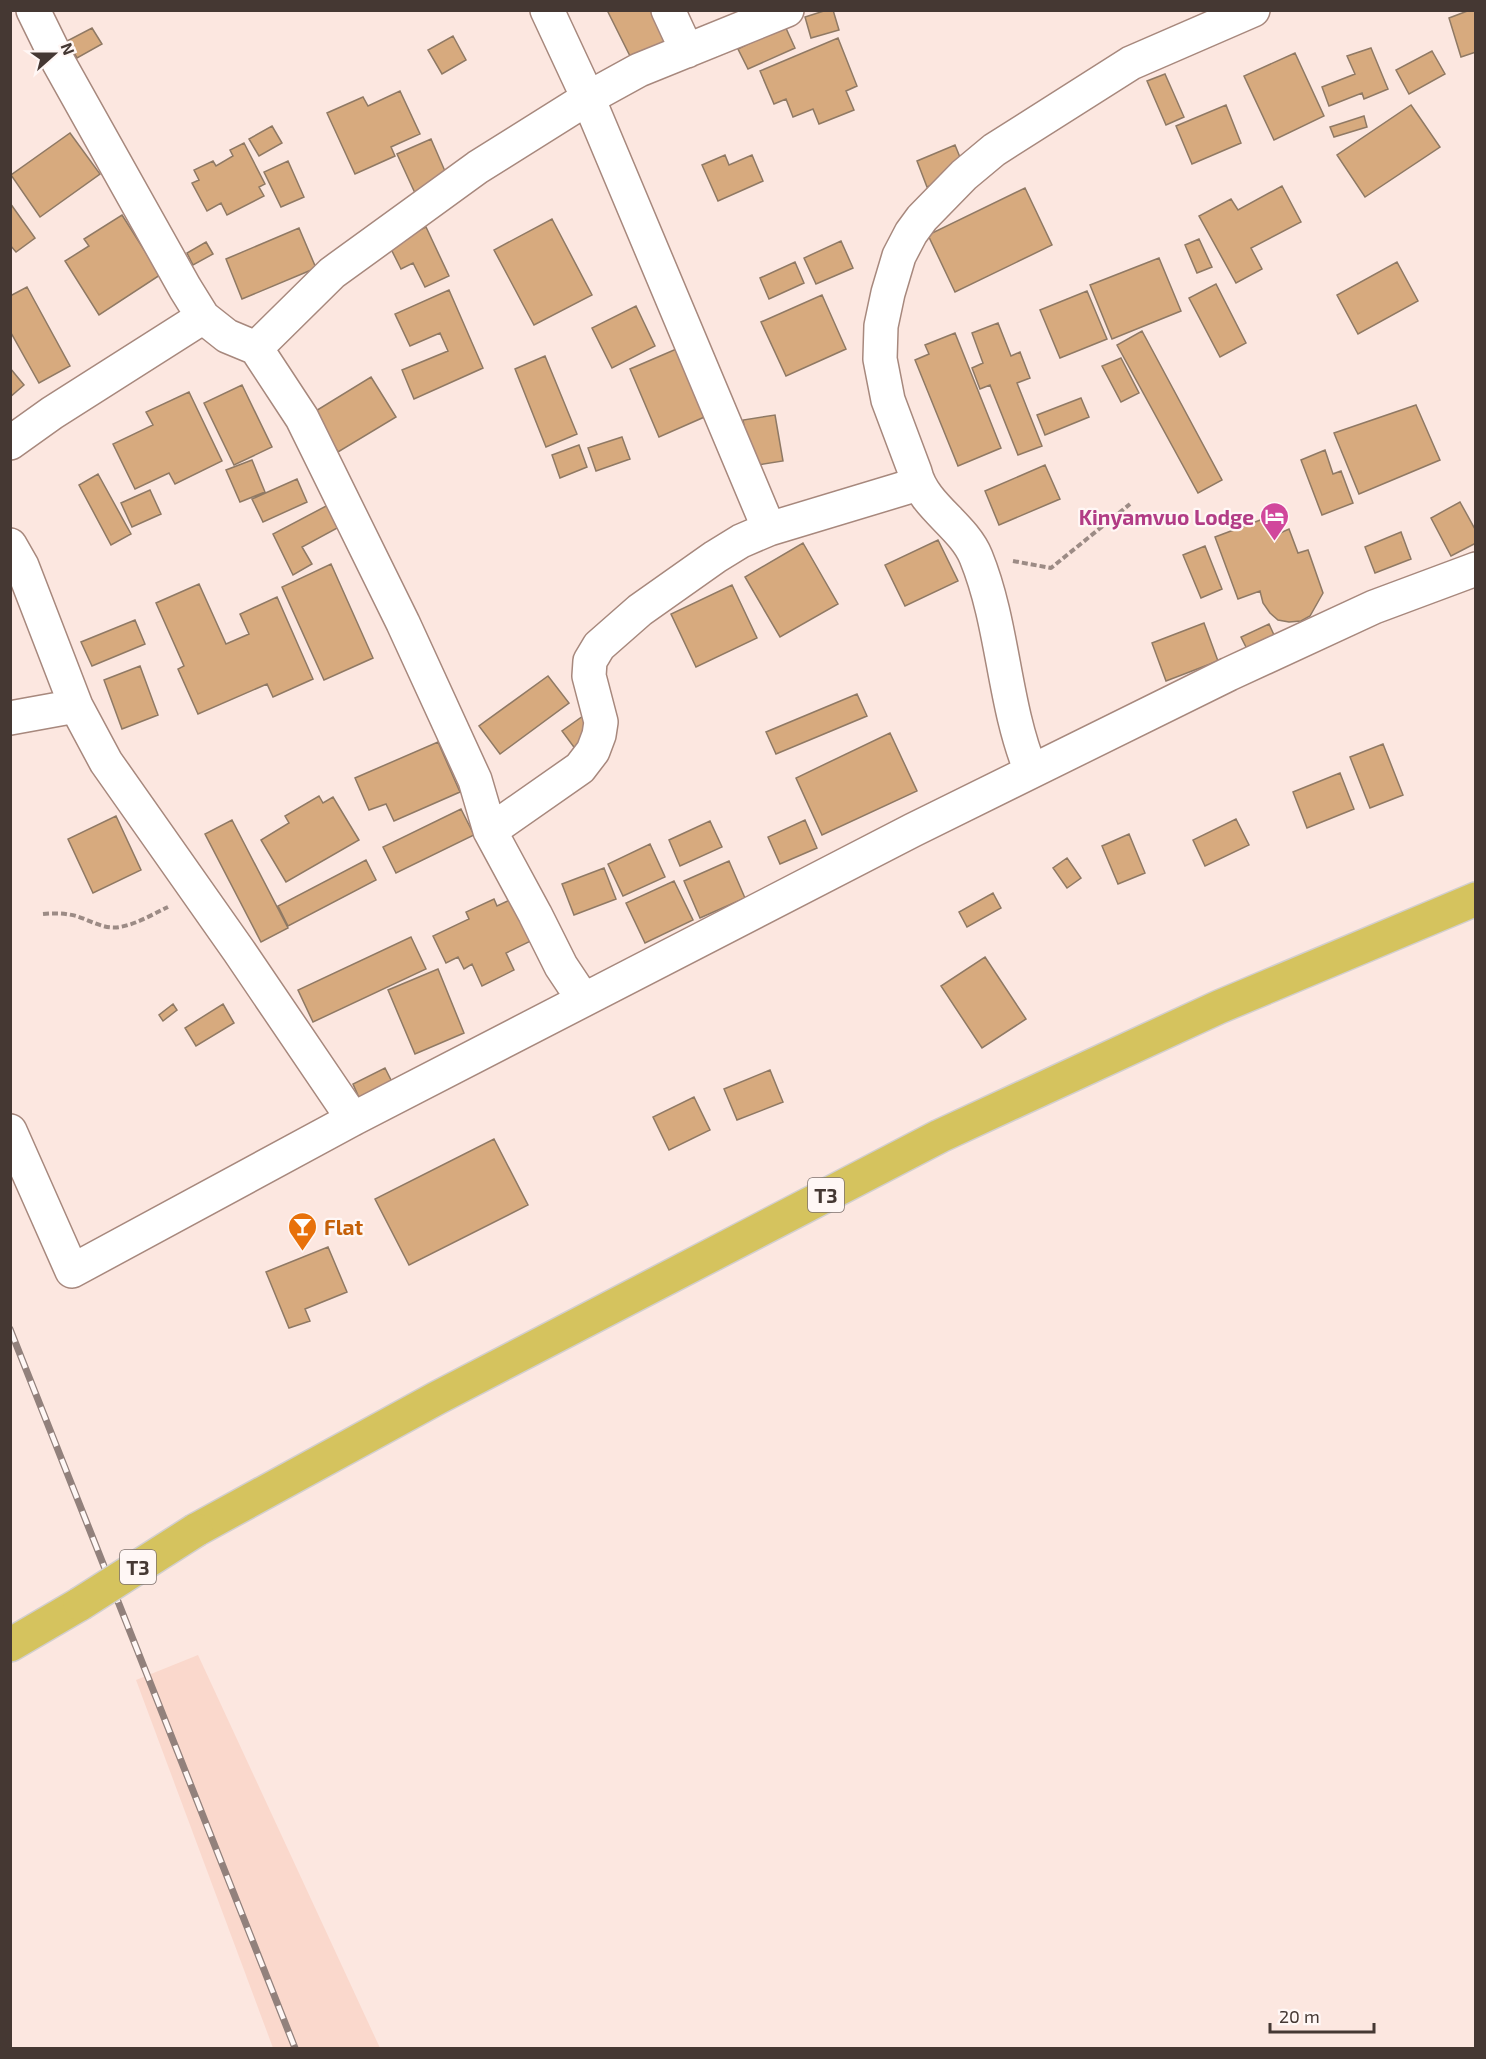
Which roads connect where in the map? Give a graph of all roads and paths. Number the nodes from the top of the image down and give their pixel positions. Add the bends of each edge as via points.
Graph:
1 (33, 10) edge
2 (547, 10) edge
3 (668, 10) edge
4 (787, 10) edge
5 (1253, 10) edge
6 (687, 51) junction
7 (588, 98) junction
8 (203, 316) junction
9 (256, 348) junction
10 (10, 443) edge
11 (918, 484) junction
12 (1130, 504) dead end
13 (770, 529) junction
14 (10, 545) edge
15 (975, 554) junction
16 (1476, 569) edge
17 (76, 706) junction
18 (10, 718) edge
19 (1031, 771) junction
20 (490, 831) junction
21 (198, 893) junction
22 (1476, 899) edge
23 (43, 914) dead end
24 (584, 999) junction
25 (353, 1119) junction
26 (10, 1131) edge
27 (10, 1329) edge
28 (102, 1560) dead end
29 (124, 1615) dead end
30 (10, 1645) edge
31 (295, 2049) edge

1 - 8 street via 59,63
2 - 7 street
3 - 6 street
4 - 6 street
5 - 11 street via 1131,63 994,150 964,175 911,233 898,256 888,293 880,359 888,400
6 - 7 street via 639,70
7 - 9 street via 478,167 332,273
7 - 13 street
8 - 9 street via 227,336
8 - 10 street
9 - 20 street via 302,418 403,622 475,780
11 - 13 street
11 - 15 street
12 - 15 path via 1051,568
13 - 20 street via 715,557 640,610 598,646 589,676 601,722 593,752 580,768
14 - 17 street via 22,566
15 - 19 street
16 - 19 street via 1374,607
17 - 18 street
17 - 21 street via 106,762
19 - 24 street
20 - 24 street via 561,966
21 - 23 path via 118,928 94,925 76,916
21 - 25 street
22 - 30 highway, T3, bridge via 1219,1007 940,1136 437,1398 196,1530
24 - 25 street
25 - 26 street via 72,1271
27 - 28 path
29 - 31 path

